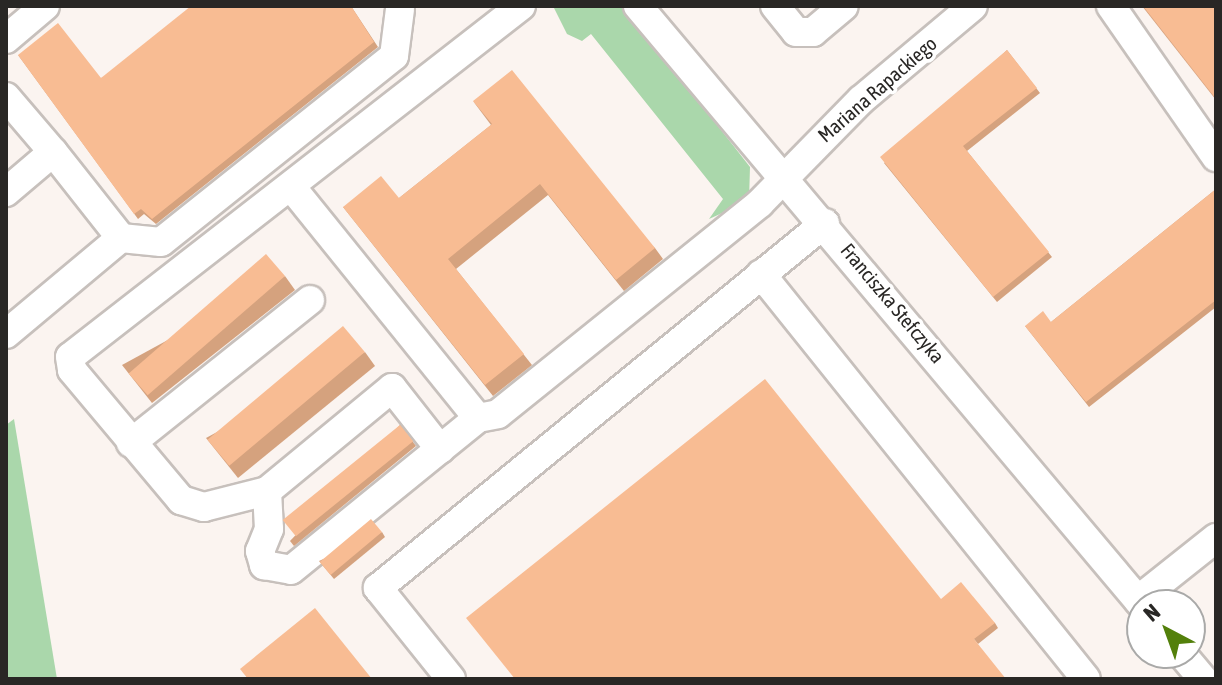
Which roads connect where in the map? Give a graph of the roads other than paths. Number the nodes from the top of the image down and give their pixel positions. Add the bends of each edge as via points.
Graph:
1 (45, 6) edge
2 (521, 6) edge
3 (638, 6) edge
4 (775, 6) edge
5 (844, 6) edge
6 (1111, 6) edge
7 (962, 9) edge
8 (393, 13) edge
9 (6, 39) edge
10 (6, 97) edge
11 (53, 152) junction
12 (1216, 157) edge
13 (784, 175) junction
14 (293, 189) junction
15 (6, 192) edge
16 (825, 223) junction
17 (121, 238) junction
18 (761, 274) junction
19 (310, 300) dead end
20 (6, 334) edge
21 (478, 418) junction
22 (131, 443) junction
23 (440, 449) junction
24 (267, 491) junction
25 (1216, 538) edge
26 (1128, 589) edge
27 (1156, 589) edge
28 (451, 679) edge
29 (1086, 679) edge

1 - 9 street
2 - 14 street
3 - 13 street, Franciszka Stefczyka
4 - 5 street via 796,32 813,32
6 - 12 street
7 - 13 street, Mariana Rapackiego
8 - 17 street via 394,56 161,242
10 - 11 street
11 - 15 street
11 - 17 street
13 - 16 street, Franciszka Stefczyka
13 - 21 street, Mariana Rapackiego via 760,203 498,414
14 - 21 street
14 - 22 street via 70,357 72,370
16 - 18 street
16 - 26 street, Franciszka Stefczyka
17 - 20 street
18 - 28 street via 378,588
18 - 29 street
19 - 22 street
21 - 23 street, Mariana Rapackiego
22 - 24 street via 181,500 204,507
23 - 24 street via 392,388
23 - 24 street, Mariana Rapackiego via 291,570 264,565 260,551 269,529
25 - 27 street

